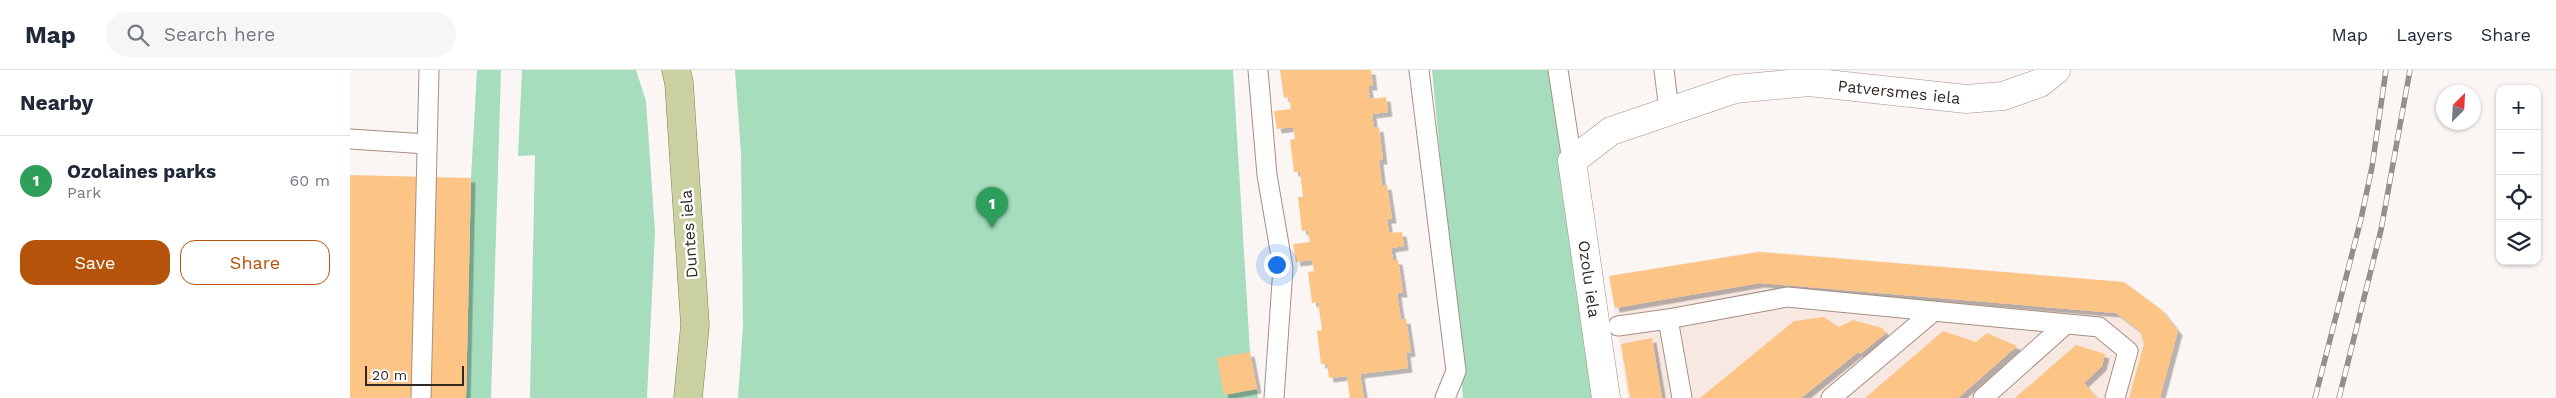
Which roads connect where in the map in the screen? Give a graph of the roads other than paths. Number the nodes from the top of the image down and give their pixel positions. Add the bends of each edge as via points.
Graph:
1 (429, 70) edge
2 (676, 70) edge
3 (1258, 70) edge
4 (1420, 70) edge
5 (1558, 70) edge
6 (1664, 70) edge
7 (2056, 70) edge
8 (1669, 110) junction
9 (350, 139) edge
10 (427, 144) junction
11 (1572, 161) junction
12 (1934, 311) junction
13 (1668, 319) junction
14 (2066, 324) junction
15 (1618, 326) dead end
16 (421, 398) edge
17 (688, 398) edge
18 (1274, 398) edge
19 (1445, 398) edge
20 (1606, 398) edge
21 (1682, 398) edge
22 (1831, 398) edge
23 (1983, 398) edge
24 (2115, 398) edge

1 - 10 lane
2 - 17 main road, Duntes iela via 695,325
3 - 18 lane via 1267,175 1283,268
4 - 19 lane via 1456,371
5 - 11 lane
6 - 8 lane
7 - 8 street, Patversmes iela via 2040,83 2003,96 1966,99 1810,82 1736,89
8 - 11 street, Patversmes iela via 1610,130
9 - 10 lane
10 - 16 lane
11 - 20 street, Ozolu iela
12 - 13 lane via 1787,297
12 - 14 lane
12 - 22 lane
13 - 15 lane
13 - 21 lane
14 - 23 lane
14 - 24 lane via 2099,327 2128,351

